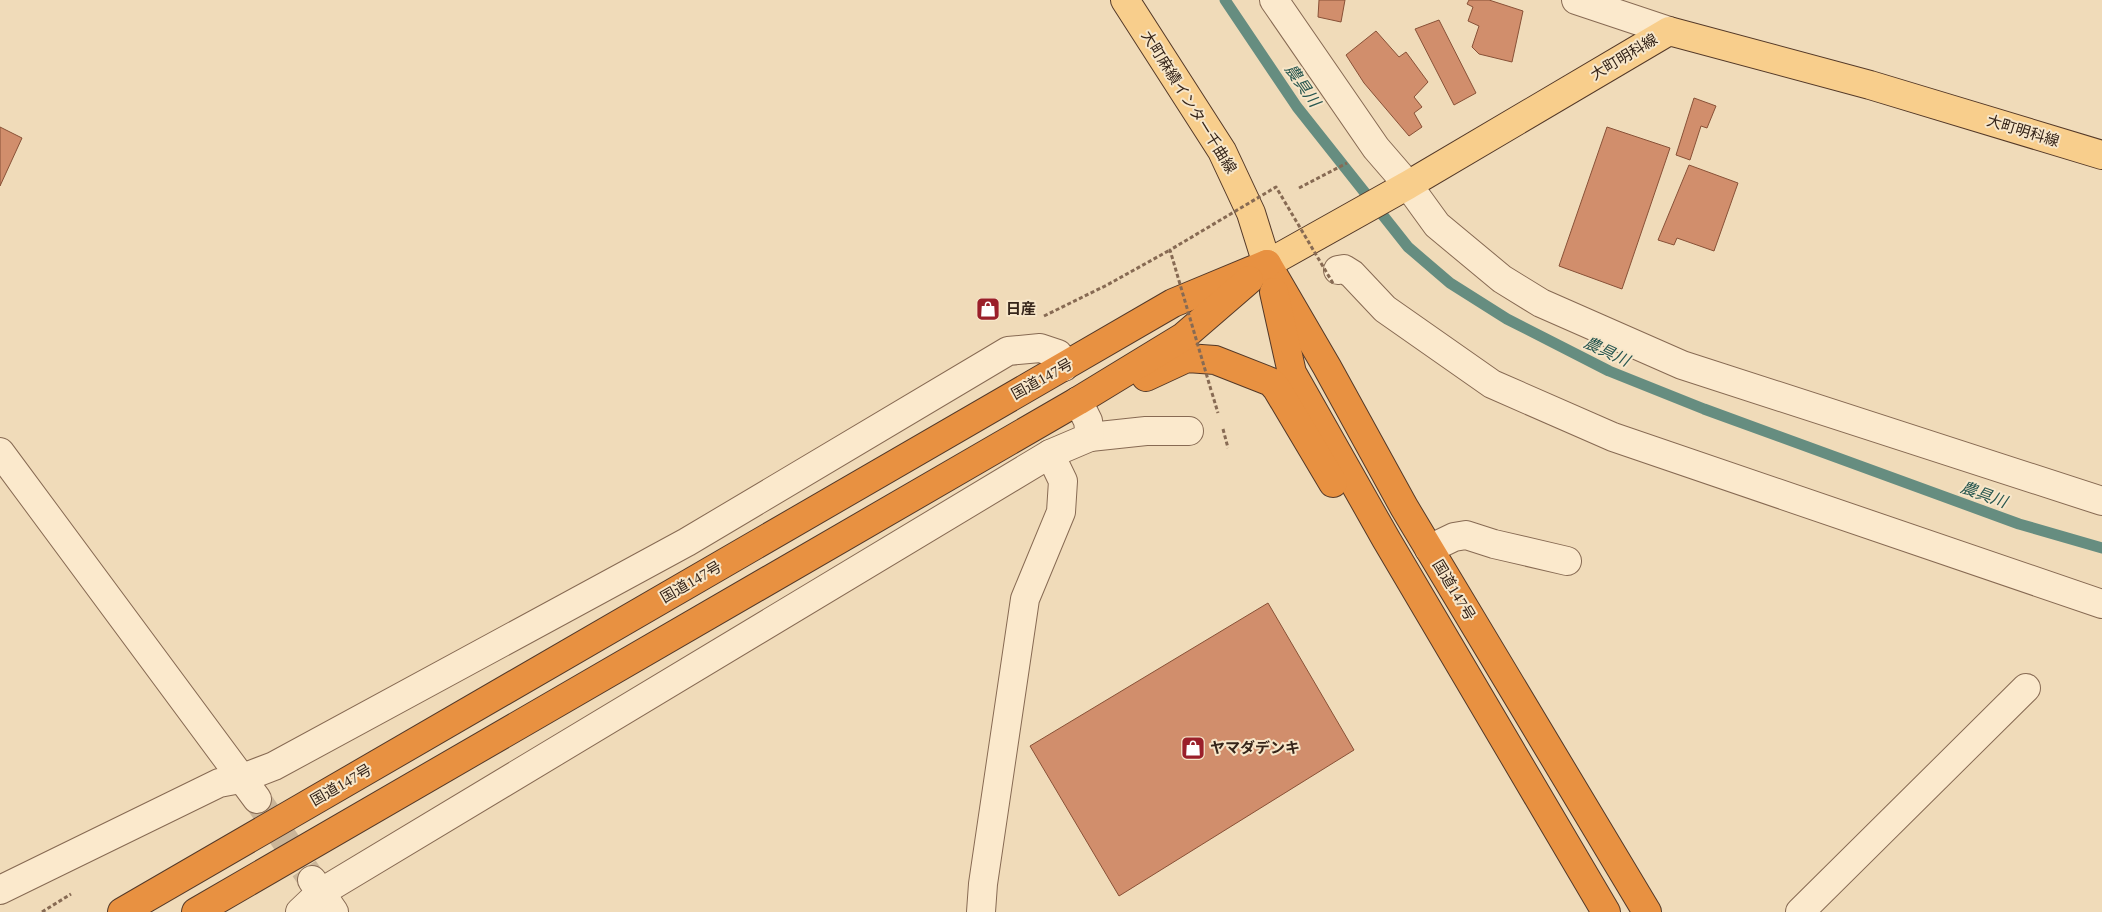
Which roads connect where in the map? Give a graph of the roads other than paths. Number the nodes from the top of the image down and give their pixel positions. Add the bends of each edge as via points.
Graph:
1 (1125, 0) edge
2 (1274, 0) edge
3 (1576, 0) edge
4 (1669, 31) junction
5 (2102, 155) edge
6 (1403, 189) junction
7 (1267, 264) junction
8 (1336, 278) road end
9 (1064, 367) junction
10 (1078, 401) junction
11 (1189, 431) dead end
12 (1090, 436) junction
13 (0, 452) edge
14 (1050, 454) junction
15 (2102, 501) edge
16 (1386, 539) junction
17 (1429, 549) junction
18 (1567, 561) dead end
19 (2102, 604) edge
20 (2026, 688) dead end
21 (248, 789) junction
22 (0, 890) edge
23 (322, 895) edge
24 (122, 912) edge
25 (196, 912) edge
26 (300, 912) edge
27 (981, 912) edge
28 (1606, 912) edge
29 (1647, 912) edge
30 (1800, 912) edge

1 - 7 main road, 大町麻績インター千曲線 via 1222,150 1251,213
2 - 6 street
3 - 4 street
4 - 5 main road, 大町明科線 via 1870,85
4 - 6 main road, 大町明科線
6 - 7 main road, 大町明科線
6 - 15 street via 1437,225 1502,279 1541,302 1598,328 1682,365
7 - 9 highway, 国道147号 via 1173,303
7 - 10 highway via 1183,337
7 - 16 highway via 1292,373
7 - 17 highway, 国道147号
8 - 19 street via 1344,269 1352,274 1385,309 1484,379 1622,440
9 - 21 street via 1058,354 1040,348 1008,351 687,542 274,766
9 - 24 highway, 国道147号
10 - 12 street via 1088,421
10 - 16 highway via 1102,396 1187,358 1215,360 1271,382 1356,521
10 - 25 highway
11 - 12 street
12 - 14 street
13 - 21 street
14 - 23 street
14 - 27 street via 1063,481 1061,512 1025,599
16 - 28 highway
17 - 18 street via 1466,535
17 - 29 highway, 国道147号
20 - 30 street
21 - 22 street via 219,783
23 - 26 street

